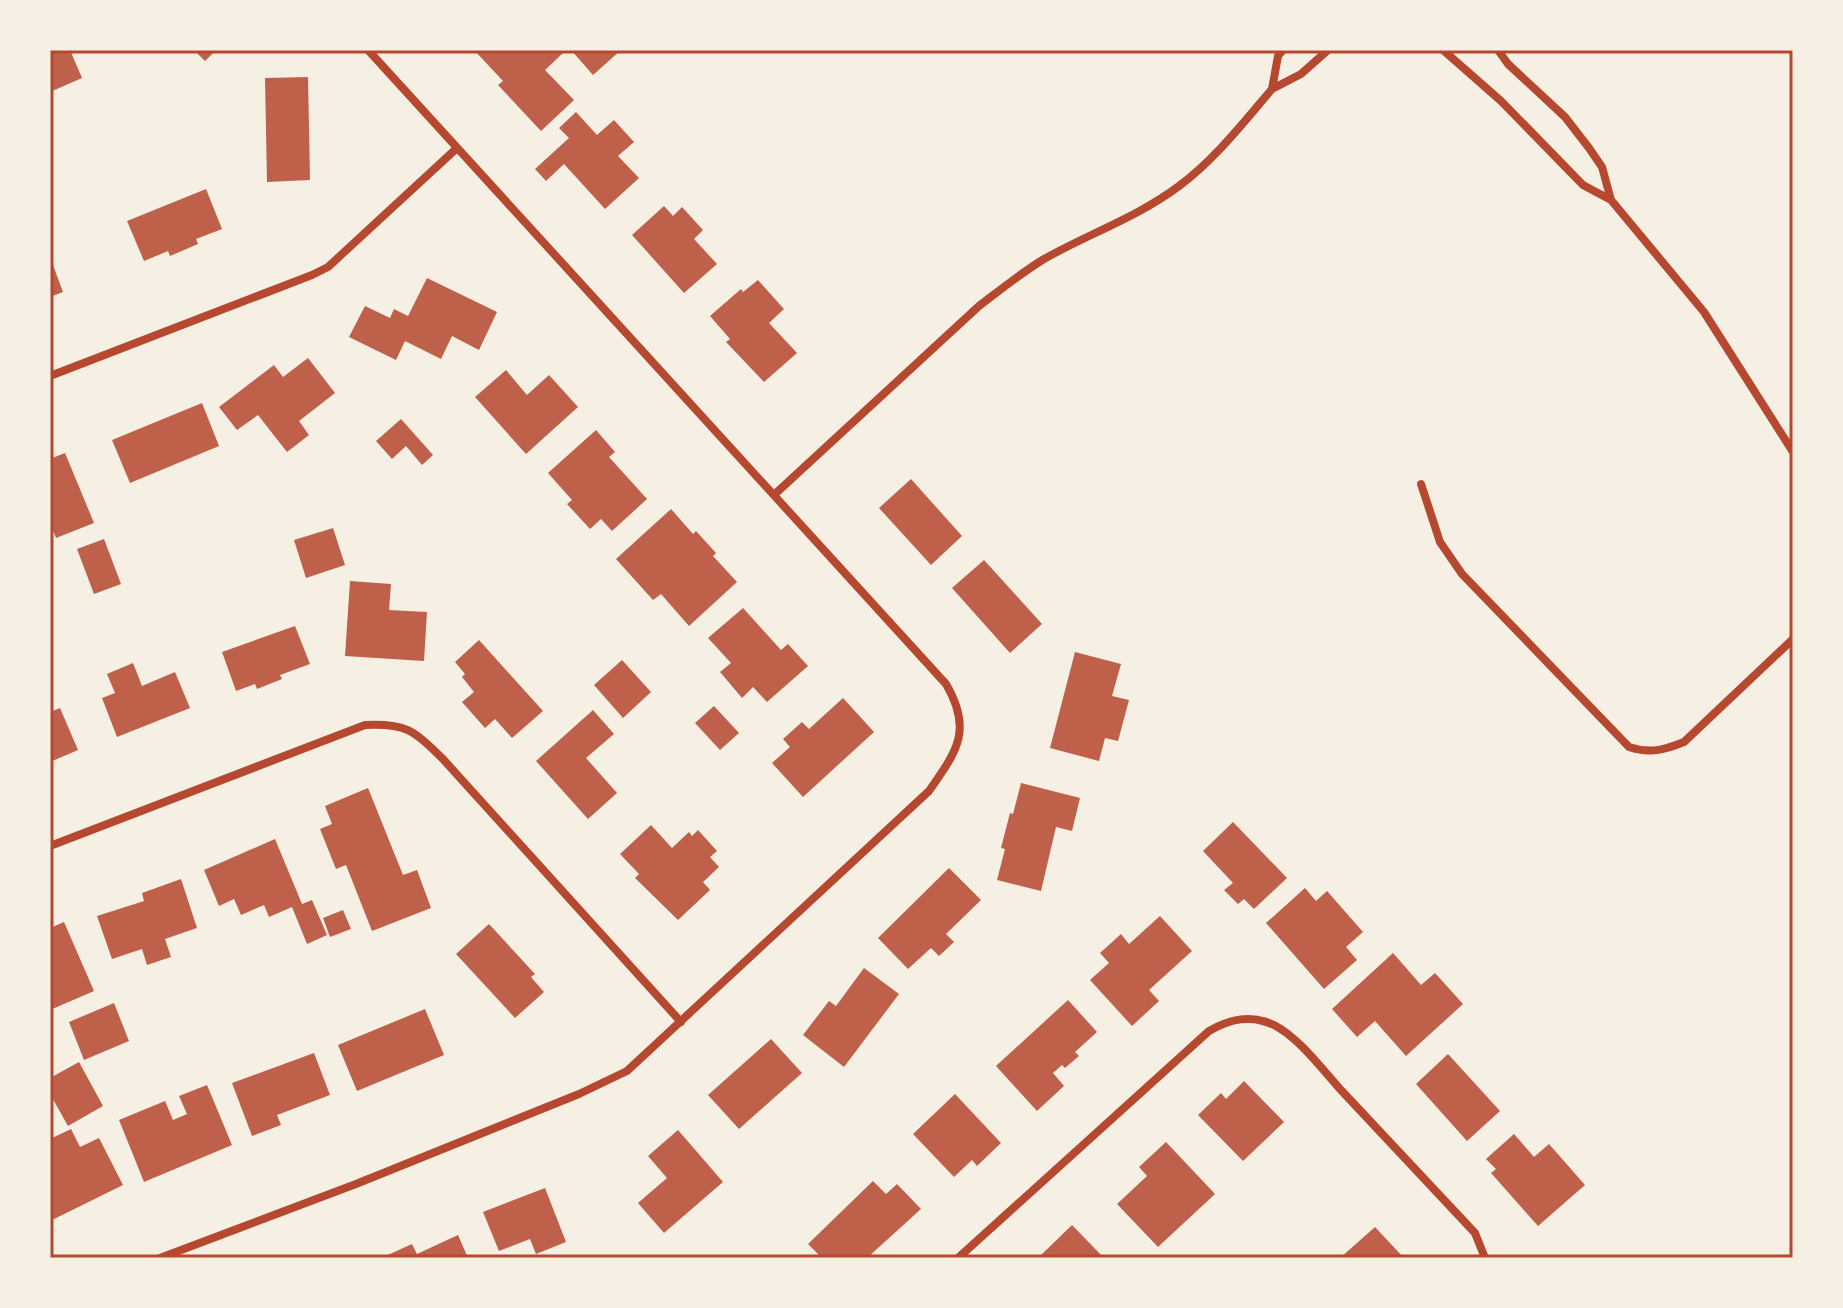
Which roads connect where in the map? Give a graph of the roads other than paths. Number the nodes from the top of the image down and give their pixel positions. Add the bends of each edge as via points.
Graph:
1 (368, 50) edge
2 (1283, 50) edge
3 (1328, 50) edge
4 (1443, 50) edge
5 (1498, 50) edge
6 (1272, 89) junction
7 (457, 148) junction
8 (1611, 200) junction
9 (50, 376) edge
10 (1793, 452) edge
11 (1421, 484) dead end
12 (775, 494) junction
13 (1793, 639) edge
14 (50, 846) edge
15 (681, 1022) junction
16 (160, 1258) edge
17 (958, 1258) edge
18 (1485, 1258) edge

1 - 7 street
2 - 6 street
3 - 6 street via 1301,74
4 - 8 street via 1583,185
5 - 8 street via 1589,148 1602,167
6 - 12 street via 1213,157 1180,185 1147,208 1044,259 979,306
7 - 9 street via 328,267
7 - 12 street
8 - 10 street via 1704,312
11 - 13 street via 1440,542 1462,574 1629,747 1646,752 1684,742
12 - 15 street via 946,684 957,704 958,744 929,791
14 - 15 street via 365,725 395,724 420,737
15 - 16 street via 627,1071 590,1090
17 - 18 street via 1209,1031 1241,1019 1275,1026 1316,1063 1475,1233

